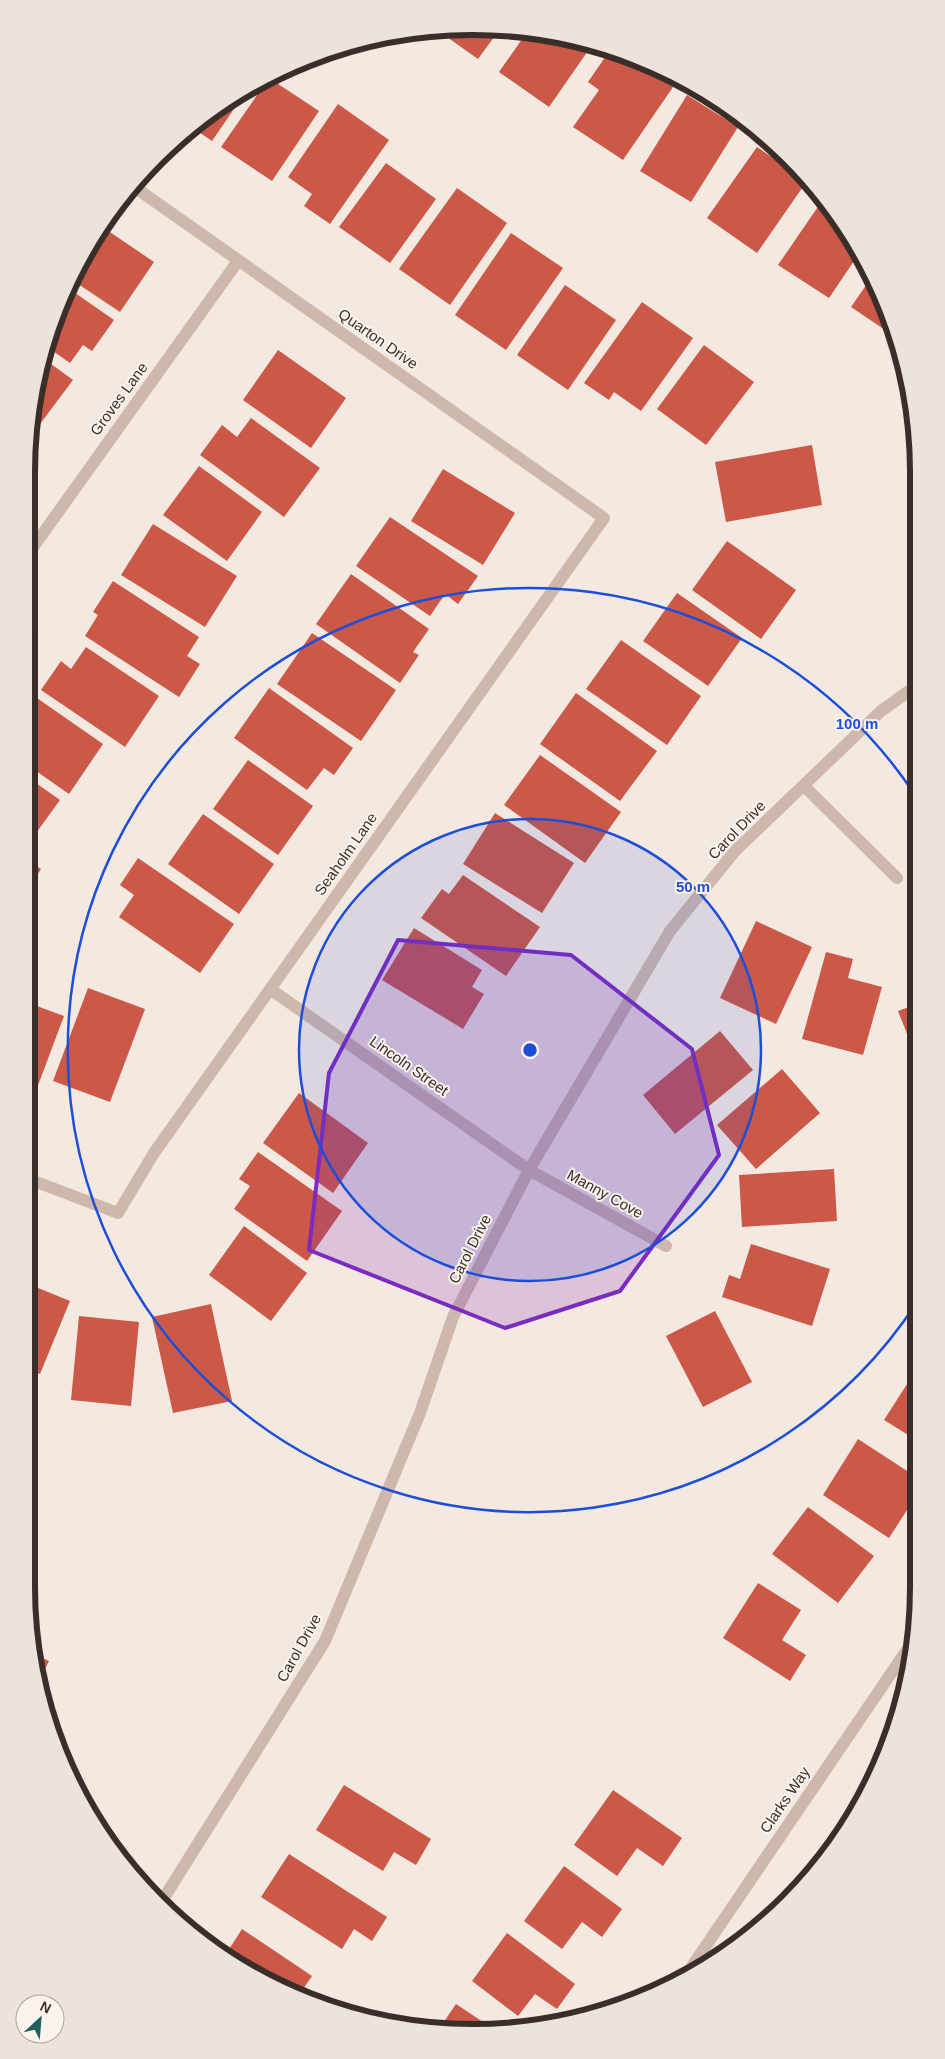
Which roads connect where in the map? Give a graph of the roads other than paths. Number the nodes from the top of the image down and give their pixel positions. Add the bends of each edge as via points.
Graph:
1 (139, 190) edge
2 (238, 260) junction
3 (604, 518) joint
4 (35, 544) edge
5 (910, 690) edge
6 (804, 786) junction
7 (897, 878) dead end
8 (270, 989) junction
9 (529, 1170) junction
10 (35, 1181) edge
11 (666, 1246) dead end
12 (905, 1653) edge
13 (164, 1897) edge
14 (694, 1963) edge

1 - 2 street, Quarton Drive
2 - 3 street, Quarton Drive
2 - 4 street, Groves Lane
3 - 8 street, Seaholm Lane
5 - 6 street, Carol Drive via 881,712
6 - 7 street
6 - 9 street, Carol Drive via 735,851 670,931
8 - 9 street, Lincoln Street
8 - 10 street, Seaholm Lane via 154,1153 118,1213
9 - 11 street, Manny Cove
9 - 13 street, Carol Drive via 453,1316 420,1413 325,1641
12 - 14 street, Clarks Way

